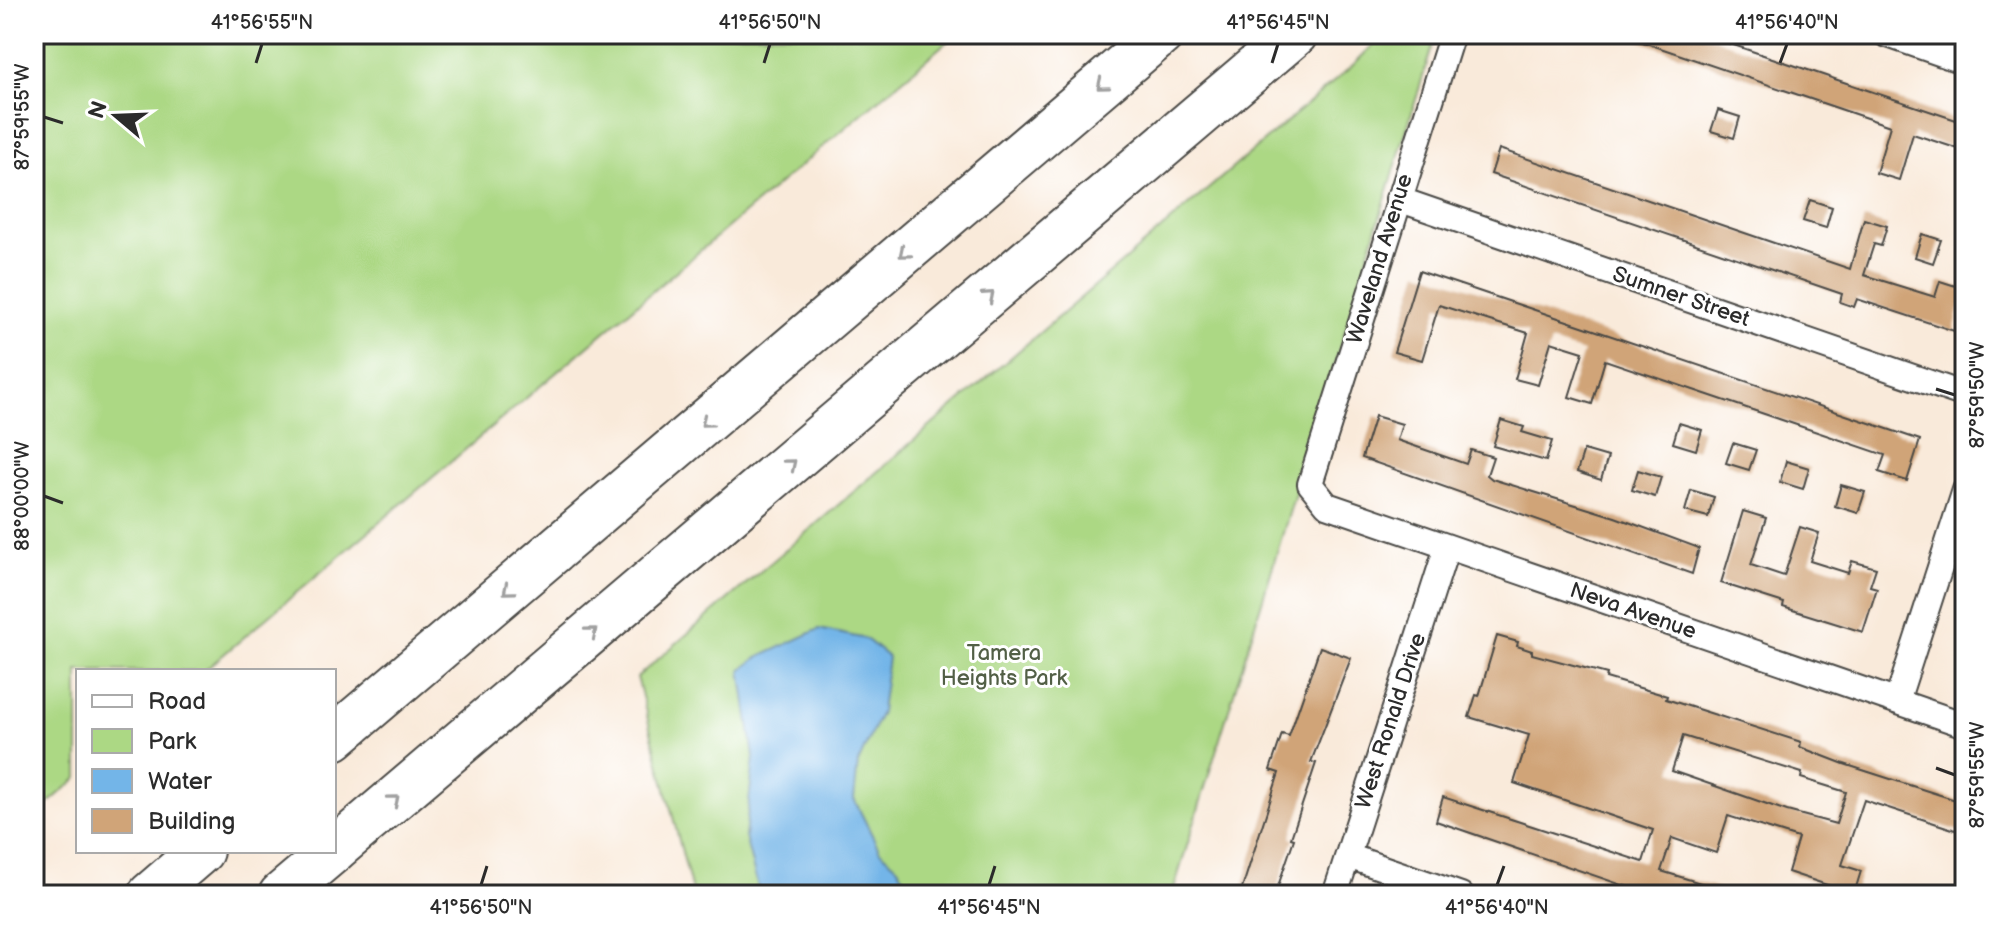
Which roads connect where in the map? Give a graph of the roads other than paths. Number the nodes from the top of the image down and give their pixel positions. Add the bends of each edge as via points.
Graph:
1 (1161, 34) edge
2 (1295, 34) edge
3 (1452, 34) edge
4 (1885, 34) edge
5 (1965, 62) edge
6 (1398, 199) junction
7 (1965, 395) edge
8 (1310, 484) joint
9 (1965, 490) edge
10 (1447, 547) junction
11 (1897, 701) junction
12 (1965, 725) edge
13 (336, 736) edge
14 (336, 849) edge
15 (199, 853) edge
16 (332, 853) edge
17 (1348, 856) junction
18 (150, 895) edge
19 (281, 895) edge
20 (1335, 895) edge
21 (1461, 895) edge

1 -> 13 highway
14 -> 2 highway
3 - 6 street, Waveland Avenue
4 - 5 street
6 - 7 street, Sumner Street
6 - 8 street, Waveland Avenue
8 - 10 street, Neva Avenue via 1327,505
9 - 11 street
10 - 11 street, Neva Avenue
10 - 17 street, West Ronald Drive
11 - 12 street, Neva Avenue
15 - 18 highway
16 - 19 highway
17 - 20 street, West Ronald Drive
17 - 21 street

